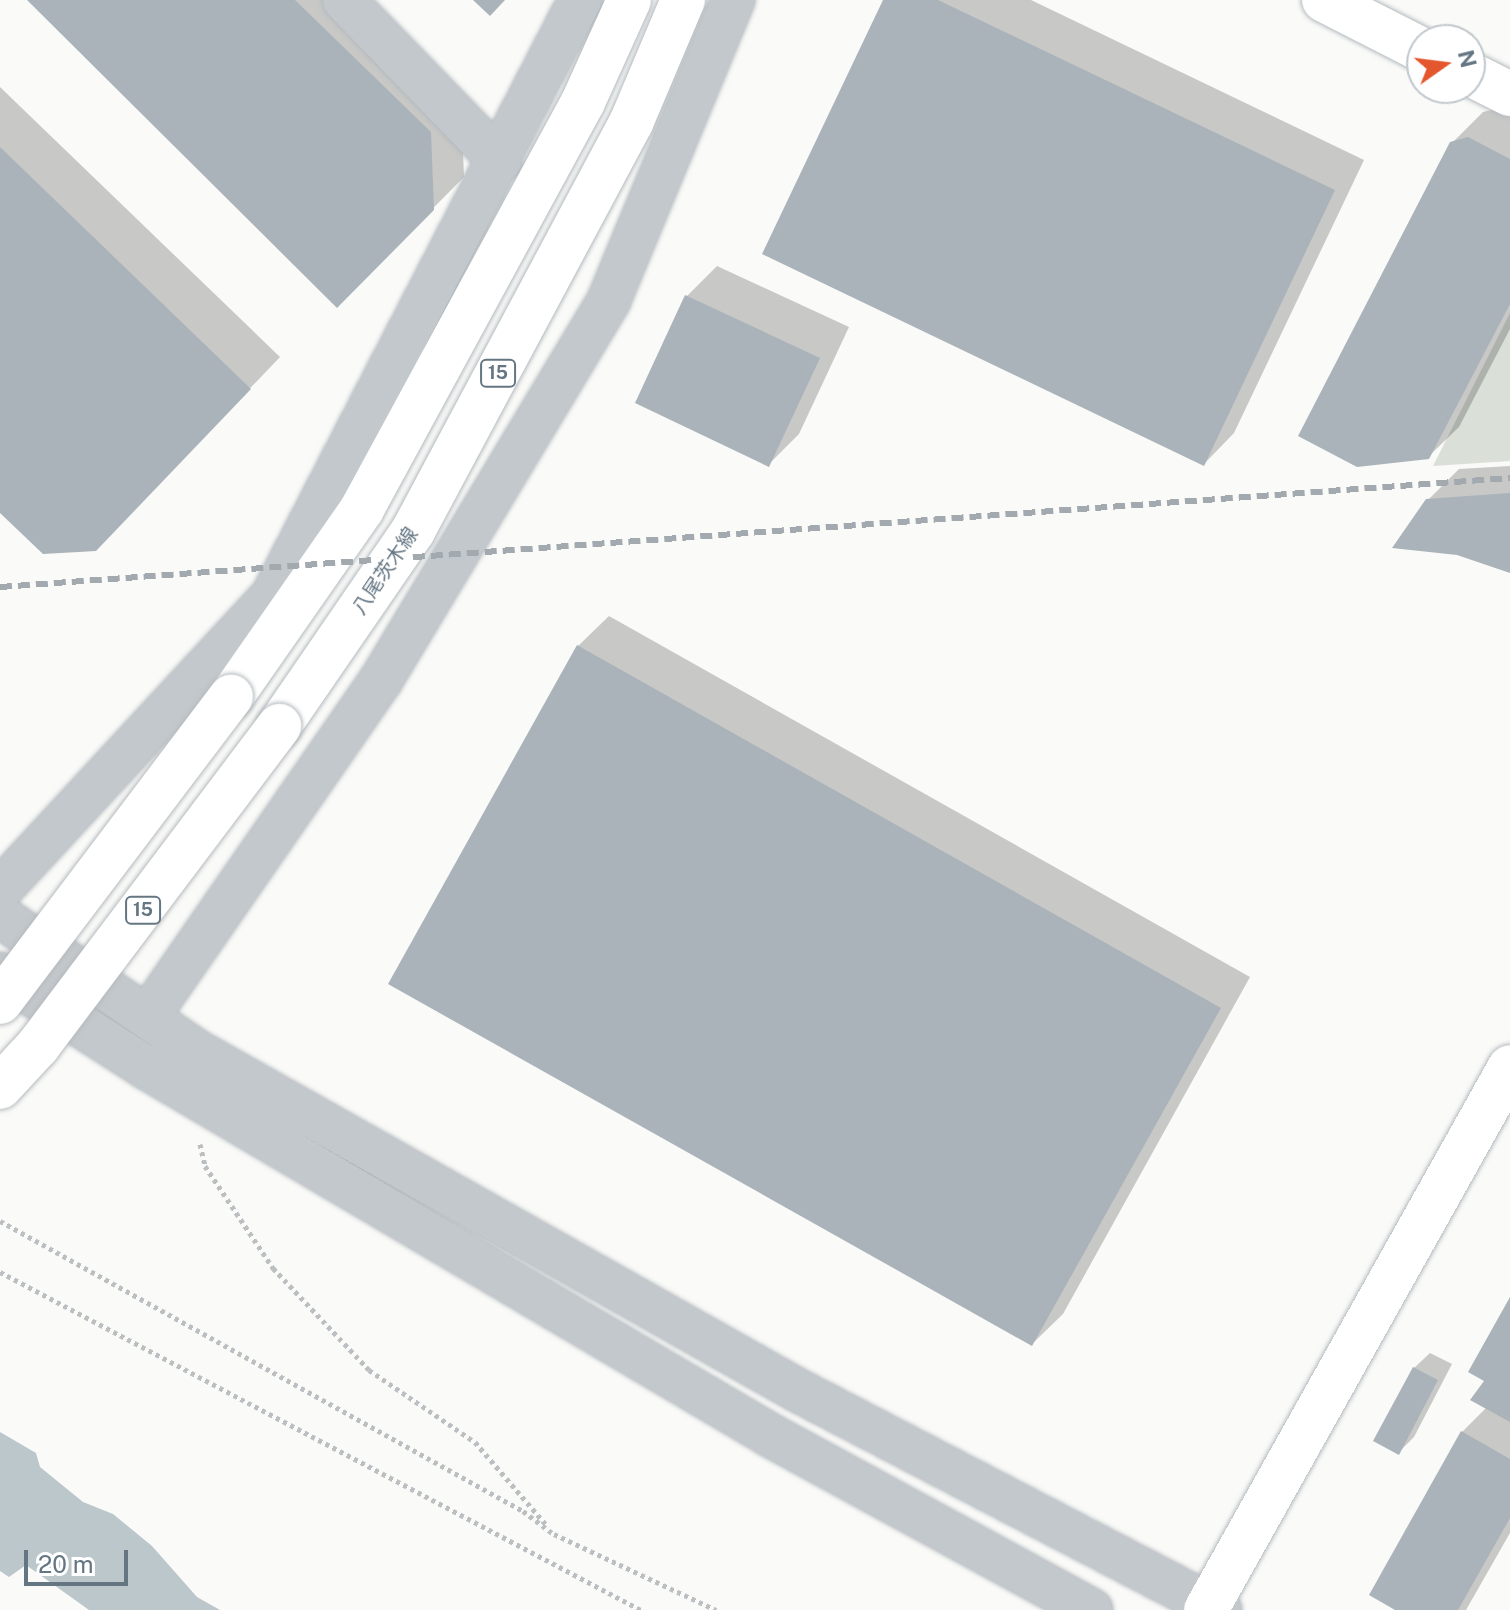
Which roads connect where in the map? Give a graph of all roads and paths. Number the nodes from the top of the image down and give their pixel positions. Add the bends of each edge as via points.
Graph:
1 (344, 0) edge
2 (580, 0) edge
3 (629, 0) edge
4 (683, 0) edge
5 (733, 0) edge
6 (1324, 0) edge
7 (1406, 42) edge
8 (1486, 82) edge
9 (1510, 94) edge
10 (500, 161) junction
11 (0, 890) edge
12 (0, 916) edge
13 (0, 974) edge
14 (0, 1002) edge
15 (149, 1015) junction
16 (1510, 1067) edge
17 (0, 1087) edge
18 (188, 1092) junction
19 (0, 1221) edge
20 (0, 1272) edge
21 (554, 1534) junction
22 (1212, 1608) edge
23 (641, 1610) edge
24 (716, 1610) edge
25 (1091, 1610) edge

1 - 10 street
2 - 10 street
3 - 14 main road, bridge via 583,102 362,509 231,697
4 - 17 main road, 八尾茨木線 / 15, bridge via 631,123 413,531 279,726 76,997
5 - 15 street via 609,300 381,680
6 - 7 main road
8 - 9 main road
10 - 11 street via 273,595
12 - 15 street
13 - 18 street
15 - 22 street via 198,1052 799,1391
16 - 22 main road
18 - 21 path via 205,1166 273,1268 369,1370 475,1442
18 - 25 street via 770,1435
19 - 21 path via 523,1511
20 - 23 path
21 - 24 path

